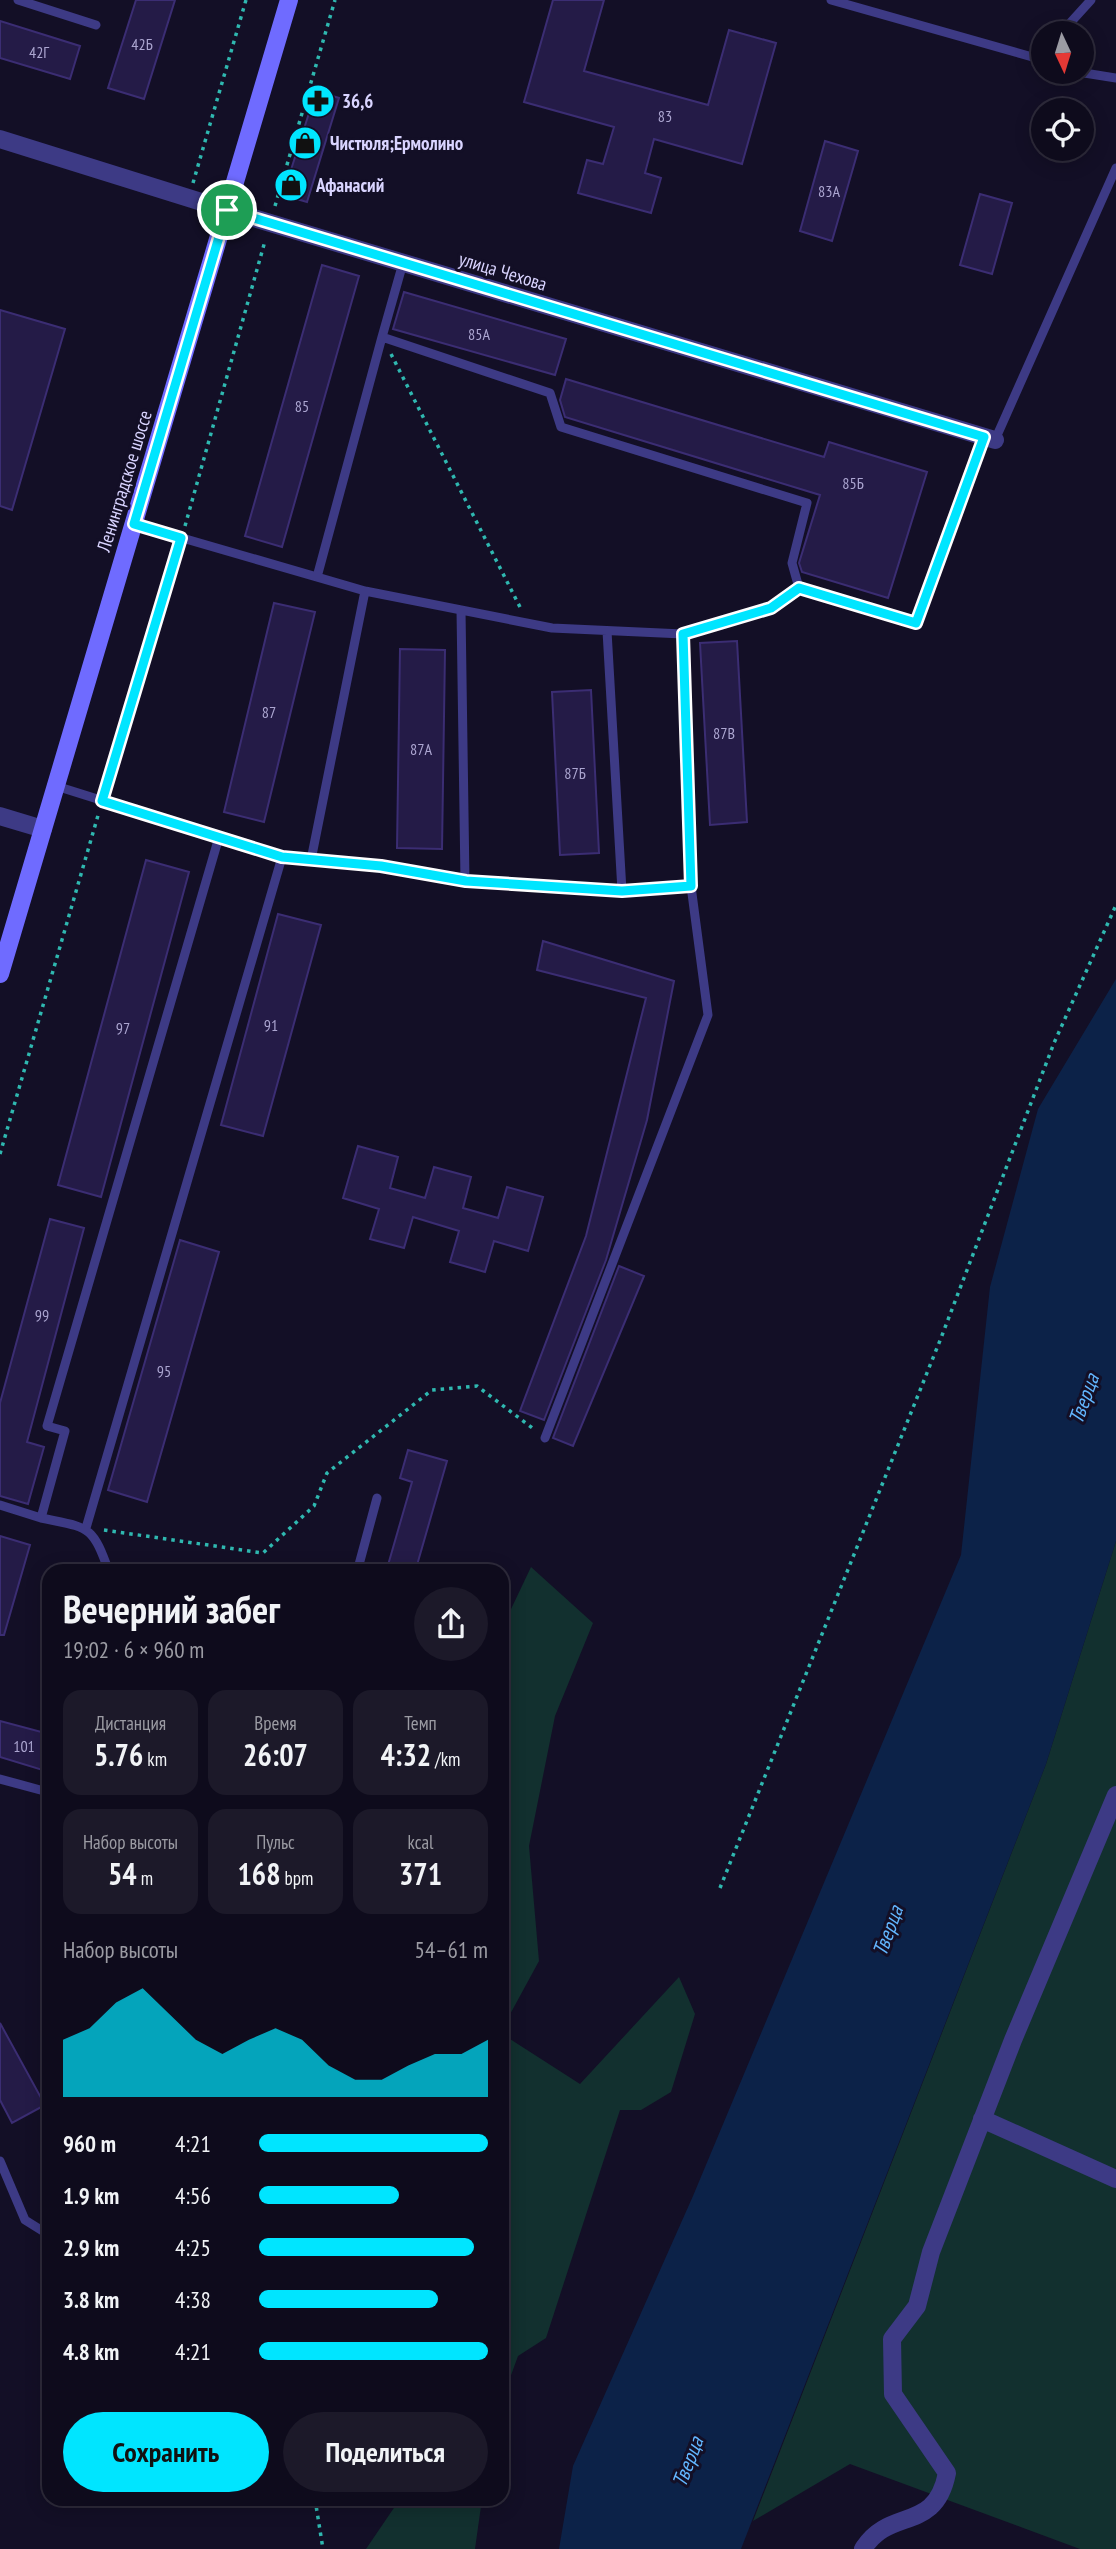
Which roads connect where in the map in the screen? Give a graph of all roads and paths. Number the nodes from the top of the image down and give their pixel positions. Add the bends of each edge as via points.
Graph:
1 (18, 0) edge
2 (246, 0) edge
3 (289, 0) edge
4 (335, 0) edge
5 (831, 0) edge
6 (1091, 0) edge
7 (1072, 21) edge
8 (96, 24) dead end
9 (1031, 55) edge
10 (1094, 75) edge
11 (1116, 78) edge
12 (0, 139) edge
13 (1116, 168) edge
14 (188, 198) junction
15 (227, 210) junction
16 (270, 223) junction
17 (403, 263) junction
18 (382, 337) junction
19 (989, 438) junction
20 (134, 524) junction
21 (181, 538) junction
22 (317, 577) junction
23 (799, 588) junction
24 (365, 591) junction
25 (461, 610) junction
26 (528, 624) junction
27 (607, 631) junction
28 (683, 634) junction
29 (56, 786) junction
30 (102, 801) junction
31 (0, 816) edge
32 (43, 829) junction
33 (219, 837) junction
34 (282, 857) junction
35 (311, 860) junction
36 (466, 881) junction
37 (691, 886) junction
38 (622, 891) junction
39 (1116, 905) edge
40 (0, 974) edge
41 (0, 1154) edge
42 (545, 1437) joint
43 (377, 1498) dead end
44 (0, 1506) edge
45 (41, 1518) junction
46 (86, 1528) junction
47 (106, 1564) edge
48 (359, 1564) edge
49 (0, 1779) edge
50 (42, 1790) edge
51 (1116, 1795) edge
52 (720, 1888) dead end
53 (982, 2119) junction
54 (0, 2161) edge
55 (1116, 2179) edge
56 (42, 2231) edge
57 (316, 2506) edge
58 (323, 2549) edge
59 (863, 2549) edge

1 - 8 lane
2 - 14 path
3 - 15 main road, Ленинградское шоссе
4 - 16 path
5 - 9 lane
6 - 7 lane
10 - 11 lane
12 - 14 street, улица Чехова
13 - 19 lane
14 - 15 street, улица Чехова
15 - 16 street, улица Чехова
15 - 20 main road, Ленинградское шоссе
16 - 17 street, улица Чехова
16 - 21 path
17 - 18 lane
17 - 19 street, улица Чехова
18 - 22 lane
18 - 23 lane via 550,393 561,427 807,503 792,563
18 - 26 path
19 - 23 lane via 916,623
20 - 21 lane
20 - 29 main road, Ленинградское шоссе
21 - 22 lane
21 - 30 path
22 - 24 lane
23 - 28 lane via 771,608
24 - 25 lane
24 - 35 lane
25 - 26 lane
25 - 36 lane
26 - 27 lane
27 - 28 lane
27 - 38 lane
28 - 37 lane
29 - 30 lane
29 - 32 main road, Ленинградское шоссе
30 - 33 lane
30 - 41 path
31 - 32 street
32 - 40 main road, Ленинградское шоссе
33 - 34 lane
33 - 45 lane via 47,1426 65,1432
34 - 35 lane
34 - 46 lane
35 - 36 lane
36 - 38 lane
37 - 38 lane
37 - 42 lane via 708,1015
39 - 52 path via 1054,1043
42 - 46 path via 477,1386 432,1390 327,1473 314,1506 264,1553
43 - 48 lane
44 - 45 lane
45 - 46 lane
46 - 47 lane via 100,1544
49 - 50 lane
51 - 53 street
53 - 55 street
53 - 59 street via 931,2252 917,2306 892,2339 893,2394 947,2473 943,2493 927,2512 885,2526
54 - 56 lane via 25,2220
57 - 58 path

